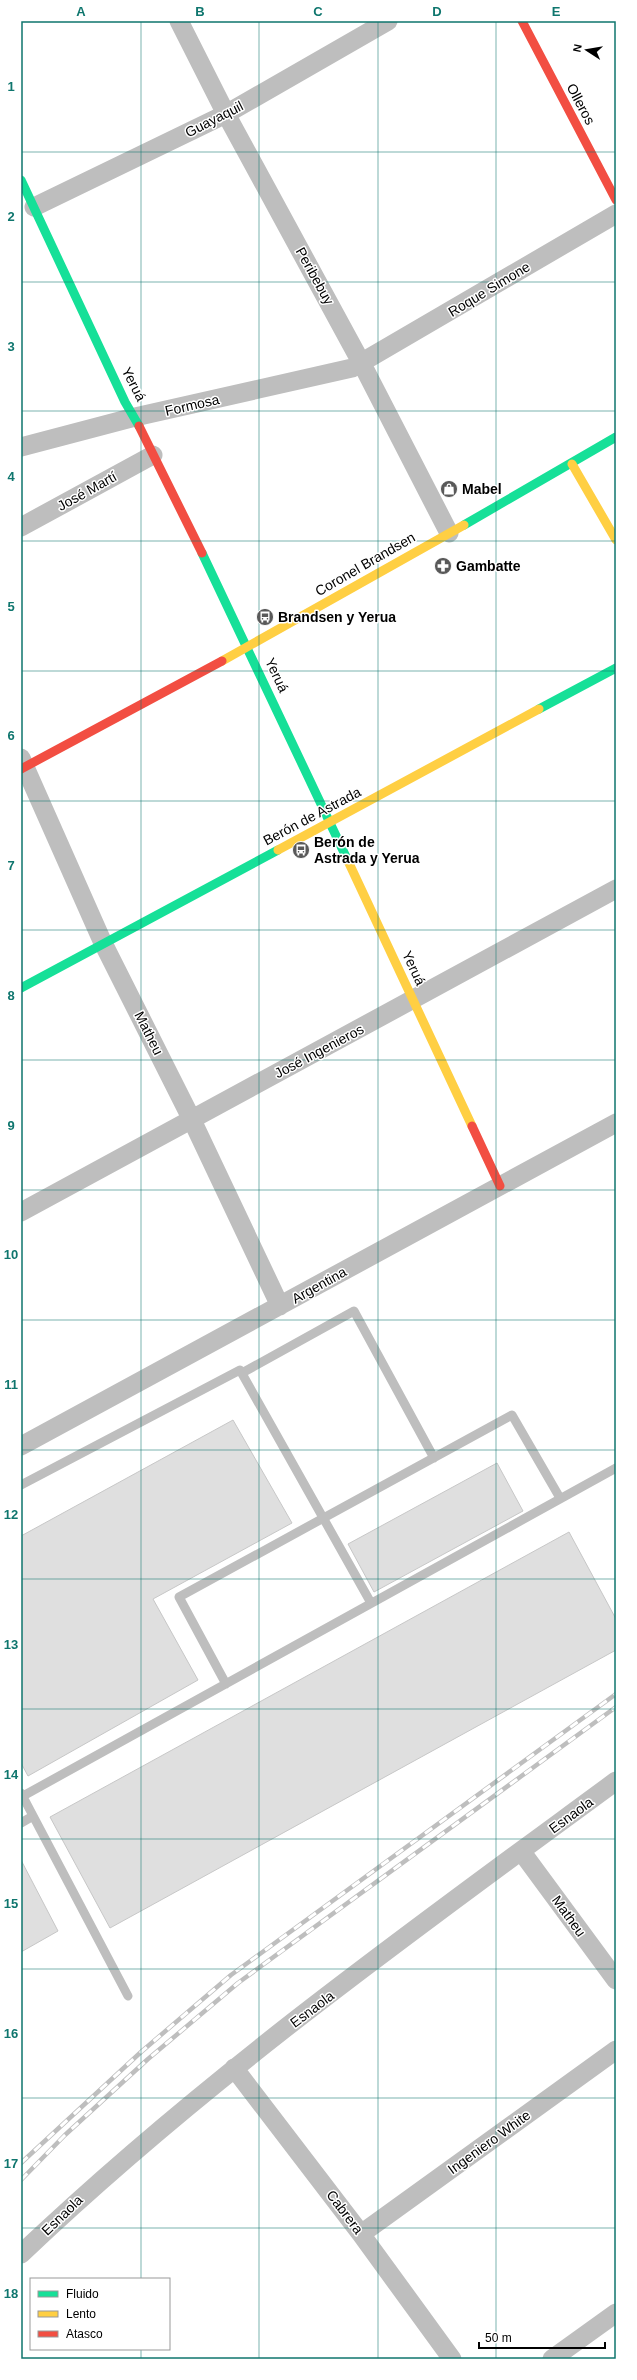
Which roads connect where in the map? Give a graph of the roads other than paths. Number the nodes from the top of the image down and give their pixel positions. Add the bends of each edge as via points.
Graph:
1 (179, 21) edge
2 (388, 21) edge
3 (522, 21) edge
4 (226, 114) junction
5 (21, 180) edge
6 (616, 200) edge
7 (34, 207) junction
8 (616, 214) edge
9 (362, 364) junction
10 (135, 417) junction
11 (616, 437) edge
12 (21, 447) edge
13 (153, 454) junction
14 (572, 464) junction
15 (21, 527) edge
16 (449, 533) junction
17 (616, 540) edge
18 (248, 647) junction
19 (616, 668) edge
20 (22, 765) edge
21 (330, 823) junction
22 (616, 889) edge
23 (103, 942) junction
24 (21, 988) edge
25 (414, 1000) junction
26 (191, 1118) junction
27 (616, 1123) edge
28 (500, 1186) junction
29 (21, 1212) edge
30 (280, 1306) junction
31 (242, 1373) junction
32 (21, 1446) edge
33 (434, 1458) junction
34 (616, 1468) edge
35 (21, 1485) edge
36 (560, 1498) junction
37 (323, 1518) junction
38 (371, 1603) junction
39 (226, 1684) junction
40 (616, 1781) edge
41 (22, 1794) edge
42 (33, 1816) junction
43 (21, 1823) edge
44 (521, 1851) junction
45 (616, 1980) edge
46 (128, 1996) dead end
47 (616, 2050) edge
48 (234, 2068) junction
49 (361, 2234) junction
50 (21, 2254) edge
51 (616, 2313) edge
52 (452, 2359) edge
53 (552, 2359) edge

1 - 4 street, Peribebuy
2 - 4 street, Guayaquil
3 - 6 street, Olleros
4 - 7 street, Guayaquil
4 - 9 street, Peribebuy
5 - 7 street, Yeruá
7 - 10 street, Yeruá via 125,402
8 - 9 street, Roque Simone
9 - 10 street, Formosa
9 - 16 street, Peribebuy
10 - 12 street, Formosa
10 - 13 street, Yeruá
11 - 14 street, Coronel Brandsen
13 - 15 street, José Martí
13 - 18 street, Yeruá
14 - 16 street, Coronel Brandsen
14 - 17 street
16 - 18 street, Coronel Brandsen
18 - 20 street, Coronel Brandsen
18 - 21 street, Yeruá
19 - 21 street, Berón de Astrada
20 - 23 street, Matheu
21 - 23 street, Berón de Astrada
21 - 25 street, Yeruá
22 - 25 street, José Ingenieros
23 - 24 street, Berón de Astrada
23 - 26 street, Matheu
25 - 26 street, José Ingenieros
25 - 28 street, Yeruá
26 - 29 street, José Ingenieros
26 - 30 street, Matheu
27 - 28 street, Argentina
28 - 30 street, Argentina
30 - 32 street, Argentina
31 - 33 lane via 354,1312
31 - 35 lane via 240,1370
31 - 37 lane
33 - 36 lane via 512,1415
33 - 37 lane
34 - 36 lane
36 - 38 lane
37 - 38 lane
37 - 39 lane via 179,1597
38 - 39 lane
39 - 41 lane
40 - 44 street, Esnaola
41 - 42 lane
42 - 43 lane
42 - 46 lane
44 - 45 street, Matheu
44 - 48 street, Esnaola
47 - 49 street, Ingeniero White
48 - 49 street, Cabrera
48 - 50 street, Esnaola via 85,2193
49 - 52 street, Cabrera
51 - 53 street

